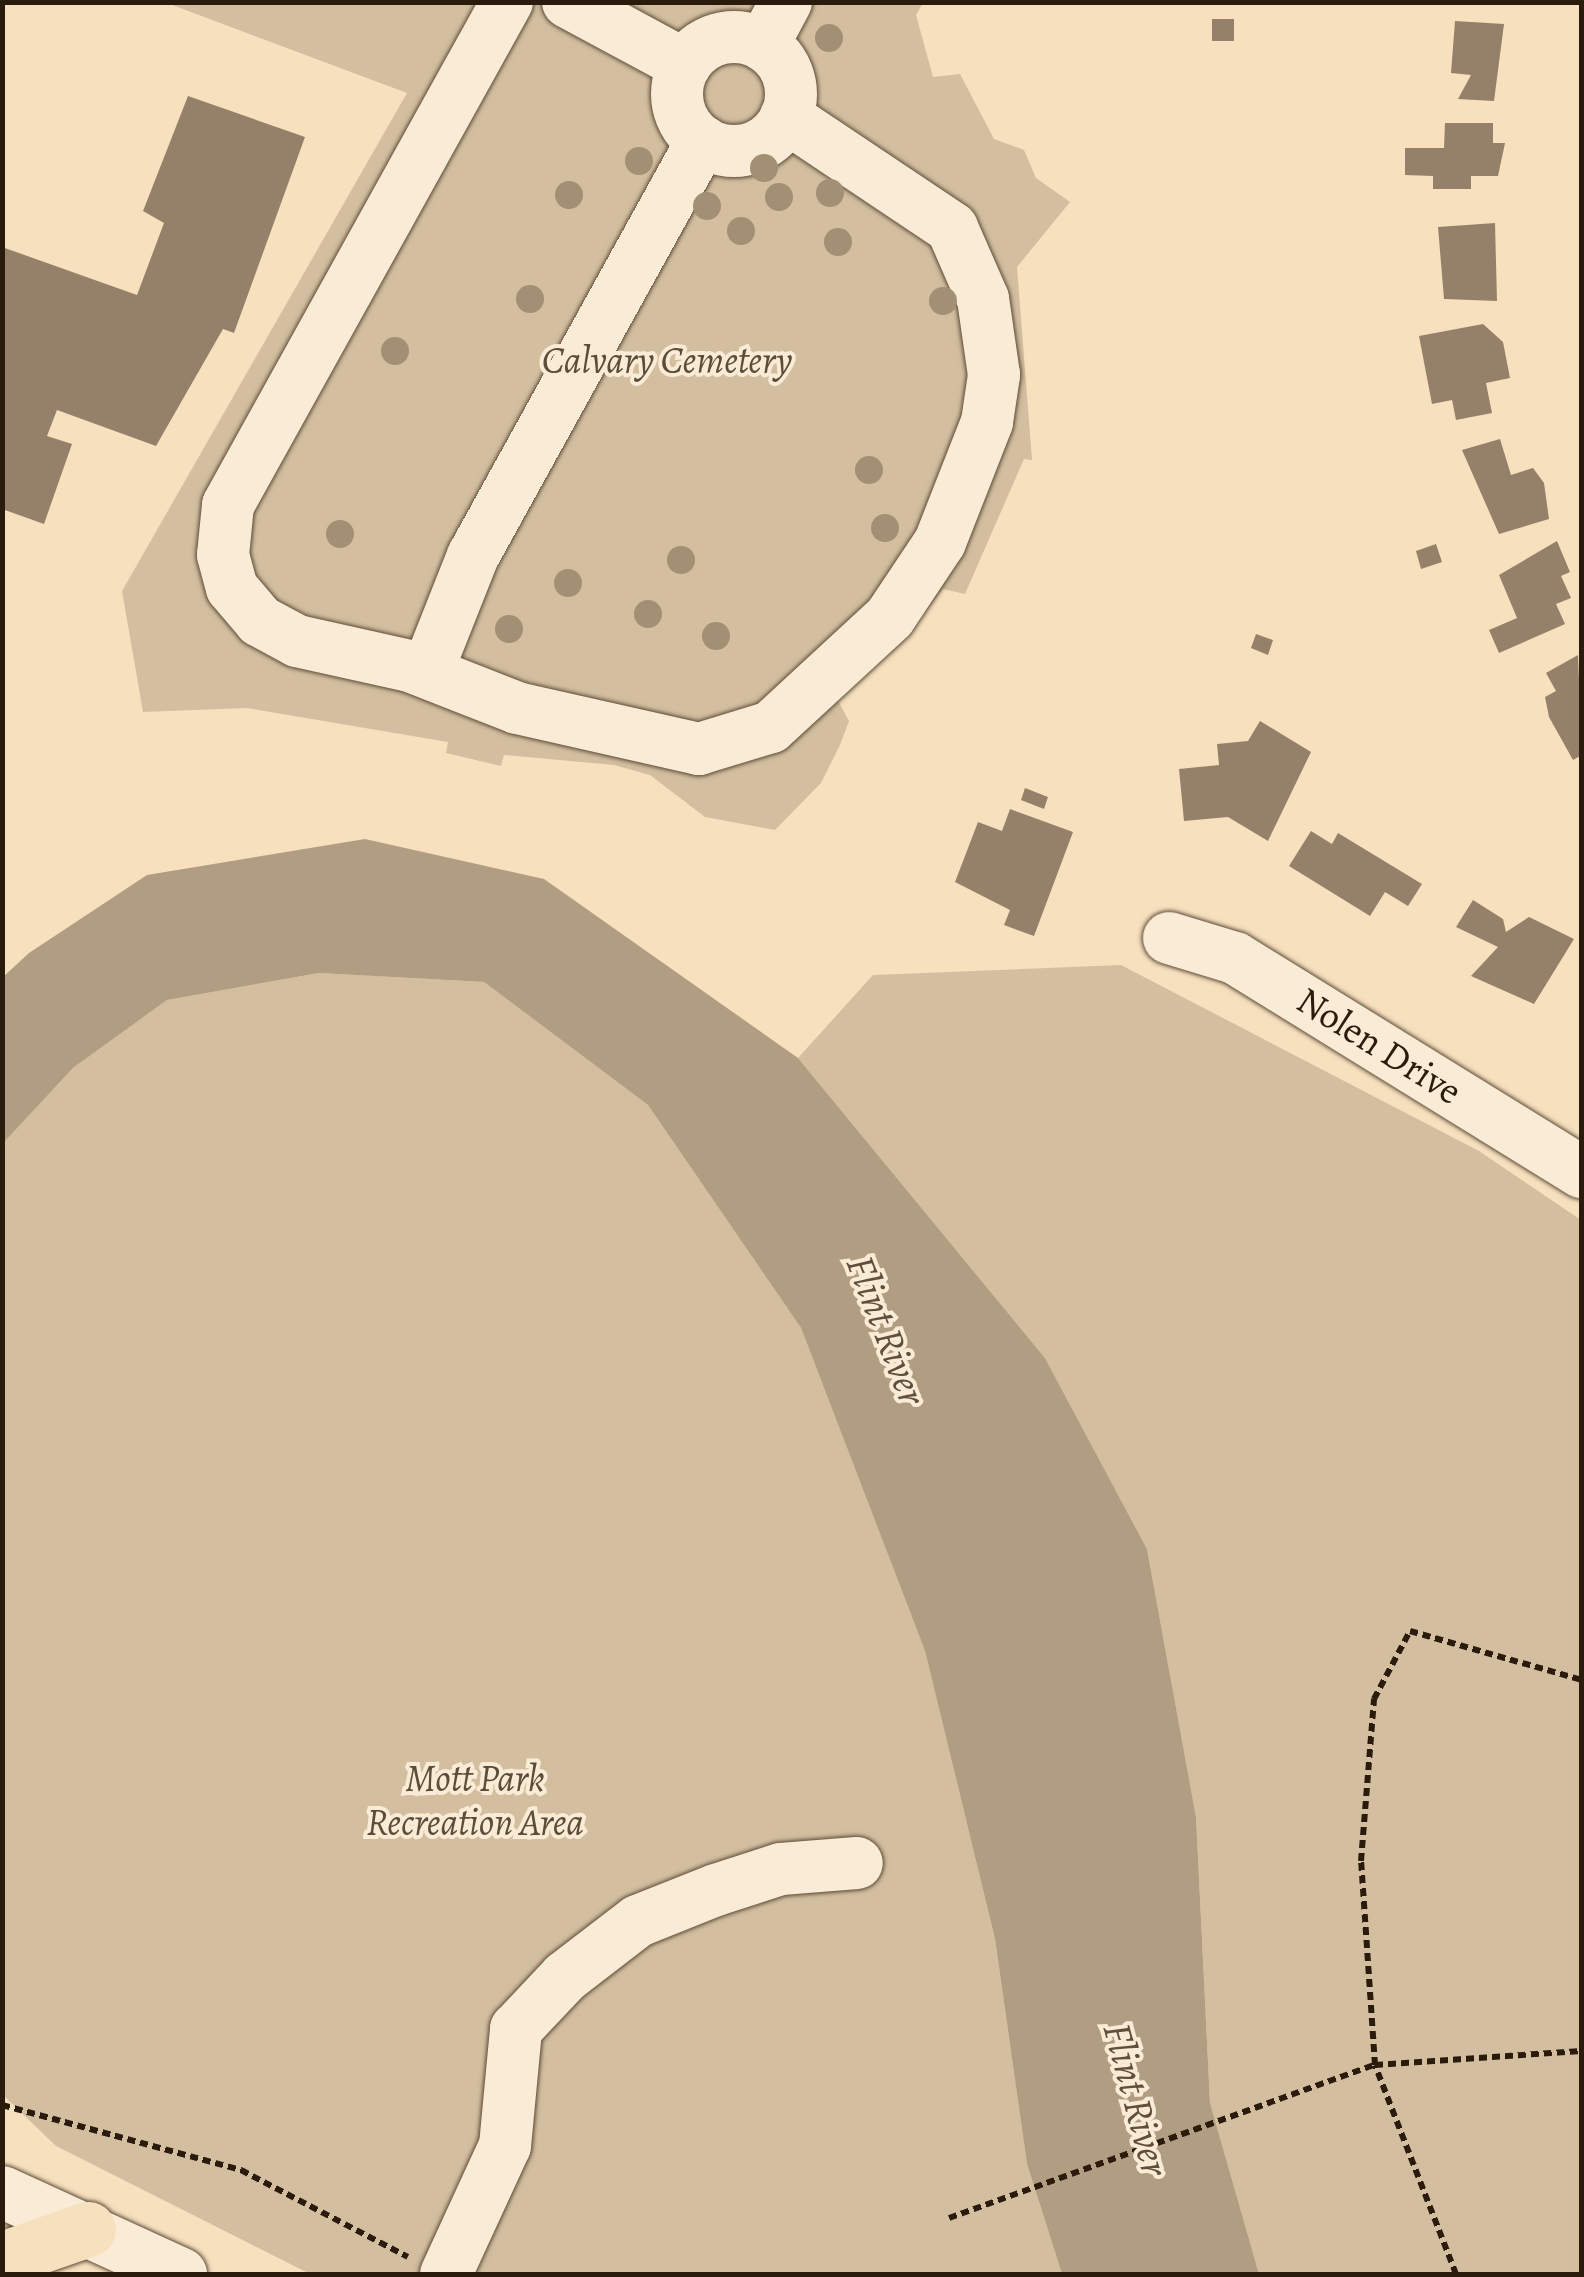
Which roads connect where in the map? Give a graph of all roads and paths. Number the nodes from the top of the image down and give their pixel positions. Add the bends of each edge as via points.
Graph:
1 (507, 2) edge
2 (568, 2) edge
3 (774, 24) edge
4 (685, 65) junction
5 (786, 117) junction
6 (702, 141) junction
7 (427, 672) junction
8 (1169, 938) dead end
9 (1582, 1172) edge
10 (1582, 1680) edge
11 (857, 1863) dead end
12 (1582, 2051) edge
13 (1375, 2065) junction
14 (2, 2105) edge
15 (2, 2192) edge
16 (950, 2218) dead end
17 (88, 2229) junction
18 (2, 2259) edge
19 (434, 2270) edge
20 (181, 2274) edge
21 (1456, 2274) edge

1 - 7 street via 244,468 223,532 232,588 272,629
2 - 4 street
3 - 4 street via 717,40
3 - 5 street via 787,73
4 - 6 street via 678,107
5 - 6 street via 751,149
5 - 7 street via 952,228 983,299 990,410 918,581 798,704 726,747 684,748 552,718
6 - 7 street via 473,556
8 - 9 street, Nolen Drive via 1235,958
10 - 13 path via 1410,1630 1374,1699 1360,1861
11 - 19 street via 780,1870 716,1890 638,1921 565,1977 516,2029 505,2146
12 - 13 path
13 - 16 path
13 - 21 path
14 - 19 path via 241,2170
15 - 17 street
17 - 18 main road
17 - 20 street

